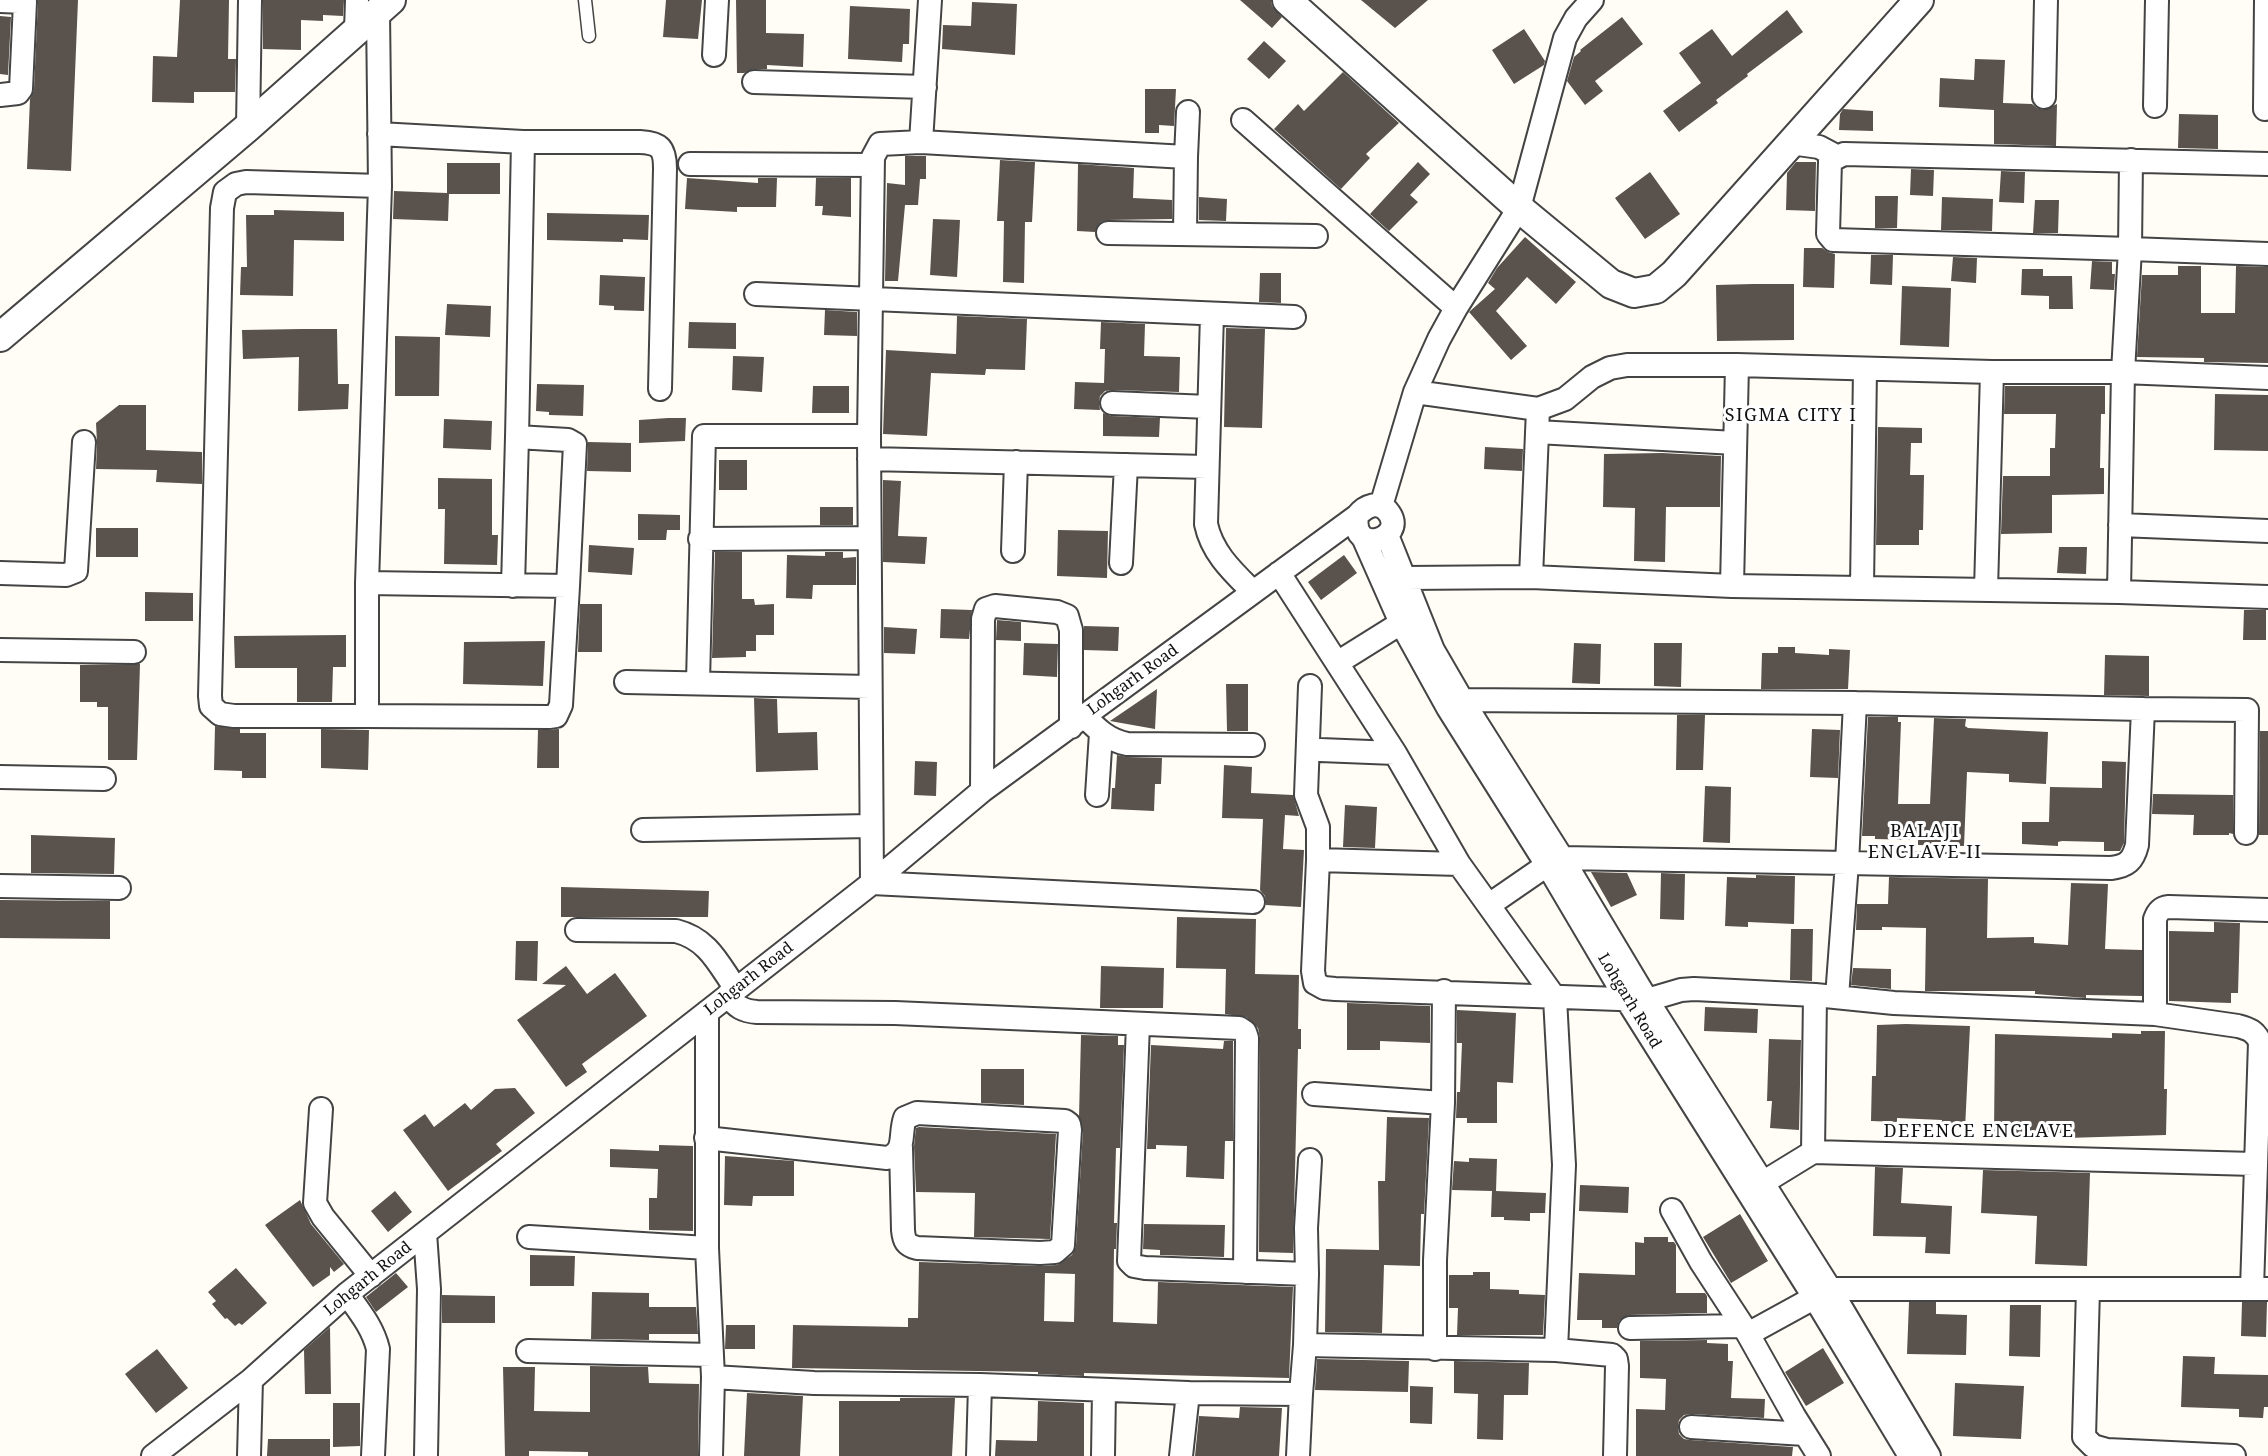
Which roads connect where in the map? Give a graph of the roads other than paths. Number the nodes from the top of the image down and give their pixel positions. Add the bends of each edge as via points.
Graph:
1 (250, 0) edge
2 (585, 0) edge
3 (717, 0) edge
4 (930, 0) edge
5 (1287, 0) edge
6 (1592, 0) edge
7 (1919, 0) edge
8 (2046, 0) edge
9 (2157, 0) edge
10 (2266, 0) edge
11 (0, 1) edge
12 (25, 1) edge
13 (375, 4) edge
14 (589, 36) dead end
15 (714, 55) dead end
16 (754, 82) dead end
17 (925, 87) junction
18 (0, 95) edge
19 (2044, 97) dead end
20 (2155, 106) dead end
21 (2265, 109) dead end
22 (1188, 112) dead end
23 (1243, 120) dead end
24 (248, 127) junction
25 (379, 134) junction
26 (523, 142) junction
27 (921, 142) junction
28 (1791, 143) junction
29 (1836, 156) junction
30 (1186, 157) junction
31 (2131, 160) junction
32 (690, 164) dead end
33 (2268, 164) edge
34 (872, 165) junction
35 (380, 186) junction
36 (1519, 208) junction
37 (1108, 233) dead end
38 (1185, 234) junction
39 (1316, 236) dead end
40 (2130, 249) junction
41 (2268, 254) edge
42 (756, 294) dead end
43 (870, 297) junction
44 (1456, 308) junction
45 (1212, 314) junction
46 (1294, 317) dead end
47 (0, 337) edge
48 (1737, 365) junction
49 (1865, 369) junction
50 (1992, 372) junction
51 (2123, 372) junction
52 (2268, 378) edge
53 (660, 389) dead end
54 (1415, 392) junction
55 (1112, 404) dead end
56 (1209, 407) junction
57 (1538, 409) junction
58 (1537, 432) junction
59 (868, 436) junction
60 (517, 437) junction
61 (84, 442) dead end
62 (1735, 443) junction
63 (869, 459) junction
64 (1016, 462) junction
65 (1126, 465) junction
66 (1207, 467) junction
67 (1381, 506) junction
68 (2120, 525) junction
69 (1360, 527) junction
70 (2268, 531) edge
71 (1388, 536) junction
72 (869, 538) junction
73 (700, 539) junction
74 (1013, 551) dead end
75 (1121, 563) dead end
76 (0, 573) edge
77 (1278, 573) junction
78 (1532, 577) junction
79 (1394, 581) junction
80 (367, 583) junction
81 (513, 586) junction
82 (568, 586) junction
83 (1732, 586) junction
84 (1862, 587) junction
85 (1986, 590) junction
86 (1253, 592) junction
87 (2119, 592) junction
88 (2268, 597) edge
89 (1401, 623) junction
90 (0, 650) edge
91 (134, 652) dead end
92 (1337, 663) junction
93 (626, 682) dead end
94 (698, 682) junction
95 (1311, 686) dead end
96 (870, 687) junction
97 (1856, 703) junction
98 (1455, 704) junction
99 (2143, 709) junction
100 (2258, 710) edge
101 (367, 716) junction
102 (1078, 722) junction
103 (1101, 733) junction
104 (1252, 745) dead end
105 (1320, 750) dead end
106 (1395, 753) junction
107 (0, 777) edge
108 (104, 779) dead end
109 (982, 792) junction
110 (1096, 795) dead end
111 (871, 826) junction
112 (643, 830) dead end
113 (2247, 833) dead end
114 (1318, 860) junction
115 (1554, 861) junction
116 (1847, 863) junction
117 (1459, 864) junction
118 (872, 883) junction
119 (0, 886) edge
120 (119, 888) dead end
121 (1253, 902) dead end
122 (1489, 905) junction
123 (2268, 910) edge
124 (578, 930) dead end
125 (1444, 991) junction
126 (732, 992) junction
127 (1815, 994) junction
128 (1837, 997) junction
129 (1555, 998) junction
130 (1637, 1000) junction
131 (707, 1012) junction
132 (2155, 1014) junction
133 (1138, 1024) junction
134 (1314, 1094) dead end
135 (1443, 1102) junction
136 (321, 1109) dead end
137 (706, 1138) junction
138 (901, 1148) junction
139 (1813, 1152) junction
140 (1310, 1160) dead end
141 (2254, 1164) junction
142 (1755, 1187) junction
143 (1672, 1210) dead end
144 (425, 1233) junction
145 (530, 1238) dead end
146 (707, 1248) junction
147 (1245, 1272) junction
148 (1307, 1274) junction
149 (371, 1276) junction
150 (2088, 1289) junction
151 (2260, 1289) edge
152 (1822, 1293) junction
153 (347, 1294) junction
154 (1630, 1328) dead end
155 (1745, 1330) junction
156 (1305, 1345) junction
157 (1435, 1349) junction
158 (1556, 1350) junction
159 (528, 1351) dead end
160 (712, 1355) junction
161 (713, 1377) junction
162 (251, 1380) junction
163 (980, 1385) junction
164 (1104, 1390) junction
165 (1188, 1393) junction
166 (1301, 1394) junction
167 (1691, 1427) dead end
168 (1805, 1434) junction
169 (153, 1456) edge
170 (249, 1456) edge
171 (373, 1456) edge
172 (426, 1456) edge
173 (711, 1456) edge
174 (978, 1456) edge
175 (1103, 1456) edge
176 (1181, 1456) edge
177 (1298, 1456) edge
178 (1615, 1456) edge
179 (1819, 1456) edge
180 (1910, 1456) edge
181 (1929, 1456) edge
182 (2234, 1456) edge

1 - 24 street
2 - 14 lane
3 - 15 street
4 - 17 street
5 - 36 street
6 - 36 street via 1565,38
7 - 28 street
8 - 19 street
9 - 20 street
10 - 21 street
11 - 12 street
12 - 18 street via 21,89 18,93
13 - 24 street via 356,31
13 - 25 street
16 - 17 street
17 - 27 street
22 - 30 street
23 - 44 street
24 - 47 street
25 - 26 street
25 - 35 street
26 - 53 street via 640,142 661,148 665,169
26 - 60 street
27 - 30 street
27 - 34 street via 880,144
28 - 29 street via 1819,147
28 - 36 street via 1674,274 1656,289 1634,292 1611,284
29 - 31 street
29 - 40 street via 1830,161 1829,170 1828,234 1833,240
30 - 38 street
31 - 33 street
31 - 40 street
32 - 34 street
34 - 43 street
35 - 80 street
35 - 101 street via 246,182 225,192 210,696 211,706 220,714
36 - 44 street
37 - 38 street
38 - 39 street
40 - 41 street
40 - 51 street
42 - 43 street
43 - 45 street
43 - 59 street
44 - 54 street
45 - 46 street
45 - 56 street
48 - 49 street
48 - 57 street via 1610,368 1565,399
48 - 62 street
49 - 50 street
49 - 84 street
50 - 51 street
50 - 85 street
51 - 52 street
51 - 68 street
54 - 57 street
54 - 67 street
55 - 56 street
56 - 66 street
57 - 58 street
58 - 62 street
58 - 78 street
59 - 63 street
59 - 73 street via 704,436
60 - 81 street
60 - 82 street via 568,440 575,444
61 - 76 street via 76,571 66,575
62 - 83 street
63 - 64 street
63 - 72 street
64 - 65 street
64 - 74 street
65 - 66 street
65 - 75 street
66 - 86 street via 1209,538 1227,566
67 - 69 street via 1363,509
67 - 71 street via 1390,513 1392,525
68 - 70 street
68 - 87 street
69 - 71 street via 1377,541
69 - 77 street, Lohgarh Road
69 - 79 street, Lohgarh Road
71 - 79 street
72 - 73 street
72 - 96 street
73 - 94 street
77 - 86 street, Lohgarh Road
77 - 92 street
78 - 79 street
78 - 83 street
79 - 89 street, Lohgarh Road
79 - 98 street via 1433,650
80 - 81 street
80 - 101 street
81 - 82 street
82 - 101 street via 562,697 556,716
83 - 84 street
84 - 85 street
85 - 87 street
86 - 102 street, Lohgarh Road
87 - 88 street
89 - 92 street
89 - 98 street, Lohgarh Road
90 - 91 street
92 - 106 street
93 - 94 street
94 - 96 street
95 - 114 street via 1305,795 1318,827
96 - 111 street
97 - 98 street
97 - 99 street
97 - 116 street
98 - 115 street, Lohgarh Road
99 - 100 street
99 - 116 street via 2137,845 2134,857 2125,866
100 - 113 street
102 - 103 street
102 - 109 street, Lohgarh Road
102 - 109 street via 1071,622 1067,616 995,606 986,609
103 - 104 street via 1127,744
103 - 110 street
105 - 106 street
106 - 117 street
107 - 108 street
109 - 118 street, Lohgarh Road
111 - 112 street
111 - 118 street
114 - 117 street
114 - 125 street via 1315,983 1335,989
115 - 116 street
115 - 122 street
115 - 130 street, Lohgarh Road
116 - 128 street
117 - 122 street
118 - 121 street
118 - 126 street, Lohgarh Road
119 - 120 street
122 - 129 street
123 - 132 street via 2163,908 2156,919
124 - 126 street via 676,930 690,934 706,947
125 - 129 street
125 - 135 street
126 - 131 street, Lohgarh Road
126 - 133 street via 735,1005 757,1012 895,1013
127 - 128 street
127 - 130 street via 1694,989
127 - 139 street
128 - 132 street
129 - 130 street
129 - 158 street via 1564,1165
130 - 142 street, Lohgarh Road
131 - 137 street
131 - 144 street, Lohgarh Road
132 - 141 street via 2238,1026 2256,1034 2260,1042
133 - 147 street via 1230,1027 1245,1032
133 - 147 street via 1129,1261 1146,1268
134 - 135 street
135 - 157 street
136 - 149 street via 315,1203
137 - 138 street via 887,1158
137 - 146 street
138 - 138 street via 905,1118 917,1113 1065,1121 1070,1130 1063,1245 1055,1252 1040,1253 909,1245 903,1230
139 - 141 street
139 - 142 street
140 - 148 street
141 - 151 street
142 - 152 street, Lohgarh Road
143 - 155 street
144 - 149 street, Lohgarh Road
144 - 172 street via 429,1311
145 - 146 street
146 - 160 street
147 - 148 street
148 - 156 street
149 - 153 street, Lohgarh Road
150 - 151 street
150 - 152 street
150 - 182 street via 2084,1437 2093,1446 2107,1450
152 - 155 street
152 - 180 street, Lohgarh Road
152 - 181 street
153 - 162 street, Lohgarh Road
153 - 171 street via 375,1336 378,1349
154 - 155 street
155 - 168 street
156 - 157 street
156 - 166 street
157 - 158 street
158 - 178 street via 1606,1353 1616,1359
159 - 160 street
160 - 161 street
161 - 163 street
161 - 173 street
162 - 169 street, Lohgarh Road
162 - 170 street
163 - 164 street
163 - 174 street
164 - 165 street
164 - 175 street
165 - 166 street
165 - 176 street
166 - 177 street
167 - 168 street
168 - 179 street

